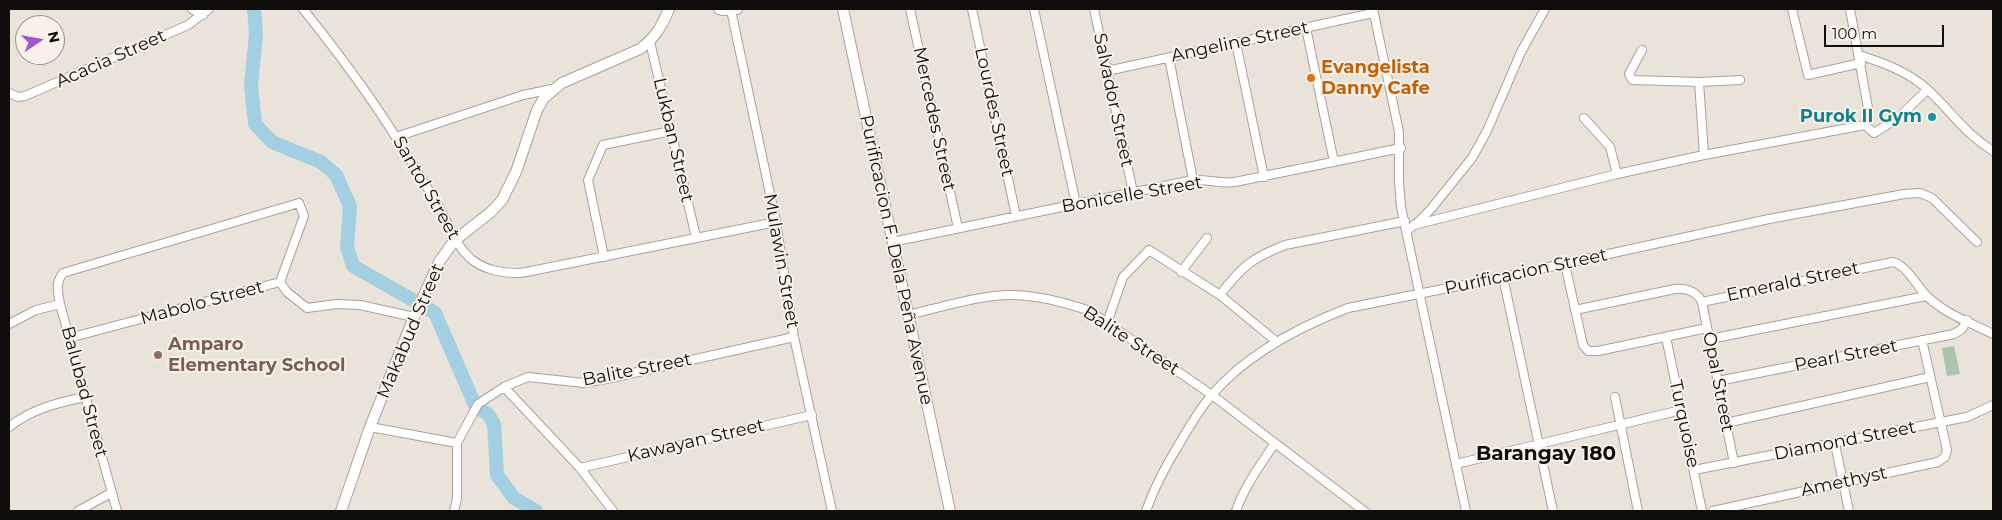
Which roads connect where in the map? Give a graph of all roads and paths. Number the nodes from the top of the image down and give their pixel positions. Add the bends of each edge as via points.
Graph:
1 (192, 9) edge
2 (303, 9) edge
3 (669, 9) edge
4 (719, 9) edge
5 (734, 9) edge
6 (843, 9) edge
7 (910, 9) edge
8 (972, 9) edge
9 (1034, 9) edge
10 (1094, 9) edge
11 (1545, 9) edge
12 (1792, 9) edge
13 (1850, 9) edge
14 (1373, 11) edge
15 (206, 12) edge
16 (1306, 28) junction
17 (650, 42) junction
18 (1236, 43) junction
19 (1642, 50) dead end
20 (1859, 55) junction
21 (1169, 58) junction
22 (1861, 63) junction
23 (1107, 71) junction
24 (1740, 80) dead end
25 (1699, 82) junction
26 (552, 89) junction
27 (1928, 90) junction
28 (9, 93) edge
29 (1584, 118) dead end
30 (1865, 125) junction
31 (671, 131) junction
32 (396, 137) junction
33 (1400, 148) junction
34 (1993, 151) edge
35 (1704, 155) junction
36 (1334, 162) junction
37 (1617, 174) junction
38 (1264, 176) junction
39 (1193, 180) junction
40 (1133, 192) junction
41 (1076, 204) junction
42 (1016, 216) junction
43 (1404, 221) junction
44 (776, 222) junction
45 (1414, 225) junction
46 (958, 228) junction
47 (1407, 231) junction
48 (696, 237) junction
49 (1207, 238) dead end
50 (454, 241) junction
51 (892, 242) junction
52 (1976, 242) dead end
53 (604, 257) junction
54 (1565, 264) junction
55 (1181, 272) junction
56 (1503, 277) junction
57 (280, 282) junction
58 (1421, 294) junction
59 (1220, 295) junction
60 (1926, 296) junction
61 (1702, 302) junction
62 (60, 304) junction
63 (1575, 310) junction
64 (908, 315) junction
65 (414, 317) junction
66 (1967, 320) junction
67 (1107, 323) junction
68 (9, 324) edge
69 (1708, 328) junction
70 (1993, 334) edge
71 (794, 337) junction
72 (1666, 337) junction
73 (69, 338) junction
74 (1710, 339) junction
75 (1922, 340) junction
76 (1277, 342) junction
77 (1930, 378) junction
78 (1718, 381) junction
79 (504, 387) junction
80 (1212, 395) junction
81 (84, 397) junction
82 (1615, 397) dead end
83 (1993, 405) edge
84 (1681, 410) junction
85 (812, 415) junction
86 (1726, 422) junction
87 (1941, 422) junction
88 (1620, 424) junction
89 (9, 427) edge
90 (370, 427) junction
91 (1275, 443) junction
92 (457, 444) junction
93 (1538, 444) junction
94 (1835, 444) junction
95 (1734, 463) junction
96 (1456, 464) junction
97 (580, 468) junction
98 (1694, 470) junction
99 (1843, 482) junction
100 (111, 493) junction
101 (1352, 503) junction
102 (78, 511) edge
103 (117, 511) edge
104 (341, 511) edge
105 (454, 511) edge
106 (613, 511) edge
107 (832, 511) edge
108 (950, 511) edge
109 (1146, 511) edge
110 (1236, 511) edge
111 (1347, 511) edge
112 (1364, 511) edge
113 (1466, 511) edge
114 (1553, 511) edge
115 (1638, 511) edge
116 (1702, 511) edge
117 (1713, 511) edge
118 (1850, 511) edge

1 - 15 street
2 - 32 street, Santol Street
3 - 17 street, Makabud Street
4 - 5 street
5 - 44 street, Mulawin Street
6 - 51 street, Purificacion F. Dela Peña Avenue
7 - 46 street, Mercedes Street
8 - 42 street, Lourdes Street
9 - 41 street
10 - 23 street, Salvador Street
11 - 45 street via 1472,158 1431,210
12 - 22 street via 1808,75
13 - 20 street
14 - 16 street, Angeline Street
14 - 33 street via 1400,132
15 - 28 street, Acacia Street via 188,25 25,96
16 - 18 street, Angeline Street
16 - 36 street
17 - 26 street, Makabud Street
17 - 31 street, Lukban Street
18 - 21 street, Angeline Street
18 - 38 street
19 - 25 street via 1629,74 1632,80
20 - 22 street
20 - 27 street via 1908,75
21 - 23 street, Angeline Street
21 - 39 street
22 - 30 street via 1868,108
23 - 40 street, Salvador Street
24 - 25 street
25 - 35 street
26 - 32 street via 523,95
26 - 50 street, Makabud Street via 537,110 516,172 502,200
27 - 30 street via 1898,118 1874,133
27 - 34 street via 1970,135
29 - 37 street via 1610,147
30 - 35 street
31 - 48 street, Lukban Street
31 - 53 street via 603,145 588,180
32 - 50 street, Santol Street via 442,213
33 - 36 street, Bonicelle Street
33 - 43 street via 1398,181
35 - 37 street
36 - 38 street, Bonicelle Street
37 - 45 street
38 - 39 street, Bonicelle Street via 1228,183
39 - 40 street, Bonicelle Street
40 - 41 street, Bonicelle Street
41 - 42 street, Bonicelle Street
42 - 46 street, Bonicelle Street
43 - 47 street
43 - 59 street via 1272,250 1244,266
44 - 48 street, Santol Street
44 - 71 street, Mulawin Street
45 - 47 street
46 - 51 street, Bonicelle Street
47 - 58 street
48 - 53 street, Santol Street
49 - 55 street
50 - 53 street, Santol Street via 471,259 502,273 521,273
50 - 65 street, Makabud Street via 439,262
51 - 64 street, Purificacion F. Dela Peña Avenue
52 - 54 street, Purificacion Street via 1938,202 1926,194 1913,193 1769,219
54 - 56 street, Purificacion Street
54 - 63 street
55 - 59 street
55 - 67 street via 1149,250 1123,277
56 - 58 street, Purificacion Street
56 - 93 street
57 - 62 street, Balubad Street via 304,216 299,203 63,273 57,283
57 - 65 street, Mabolo Street via 307,308 360,305
57 - 73 street, Mabolo Street
58 - 76 street, Purificacion Street via 1348,308
58 - 96 street
59 - 76 street
60 - 61 street, Emerald Street via 1902,266 1888,262
60 - 66 street, Emerald Street
60 - 74 street
61 - 63 street, Emerald Street via 1698,295 1683,288
61 - 69 street, Opal Street
62 - 68 street via 36,310
62 - 73 street, Balubad Street
63 - 72 street via 1583,345 1588,351
64 - 67 street, Balite Street via 962,302 1015,295 1073,305 1090,311
64 - 108 street, Purificacion F. Dela Peña Avenue
65 - 90 street, Makabud Street
66 - 70 street, Emerald Street
66 - 75 street, Pearl Street via 1954,334
67 - 80 street, Balite Street
69 - 72 street
69 - 74 street, Opal Street
71 - 79 street, Balite Street via 584,383 528,377
71 - 85 street, Mulawin Street
72 - 84 street, Turquoise
73 - 81 street, Balubad Street
74 - 78 street, Opal Street
75 - 77 street
75 - 78 street, Pearl Street
76 - 80 street, Purificacion Street via 1235,373
77 - 86 street
77 - 87 street
78 - 86 street, Opal Street
79 - 92 street, Balite Street via 478,404
79 - 97 street
80 - 91 street, Balite Street
80 - 109 street, Purificacion Street via 1164,470
81 - 89 street via 43,407
81 - 100 street, Balubad Street
82 - 88 street
83 - 87 street, Diamond Street via 1967,417
84 - 88 street
84 - 98 street, Turquoise
85 - 97 street, Kawayan Street
85 - 107 street, Mulawin Street
86 - 95 street, Opal Street
87 - 94 street, Diamond Street
87 - 99 street, Amethyst via 1947,450 1945,457 1938,462
88 - 93 street
88 - 115 street
90 - 92 street
90 - 104 street, Makabud Street
91 - 101 street, Balite Street
91 - 110 street via 1256,471
92 - 105 street, Balite Street
93 - 96 street
93 - 114 street
94 - 95 street, Diamond Street
94 - 99 street
95 - 98 street, Diamond Street
96 - 113 street
97 - 106 street
98 - 116 street, Turquoise
99 - 117 street, Amethyst
99 - 118 street
100 - 102 street
100 - 103 street, Balubad Street
101 - 111 street
101 - 112 street

